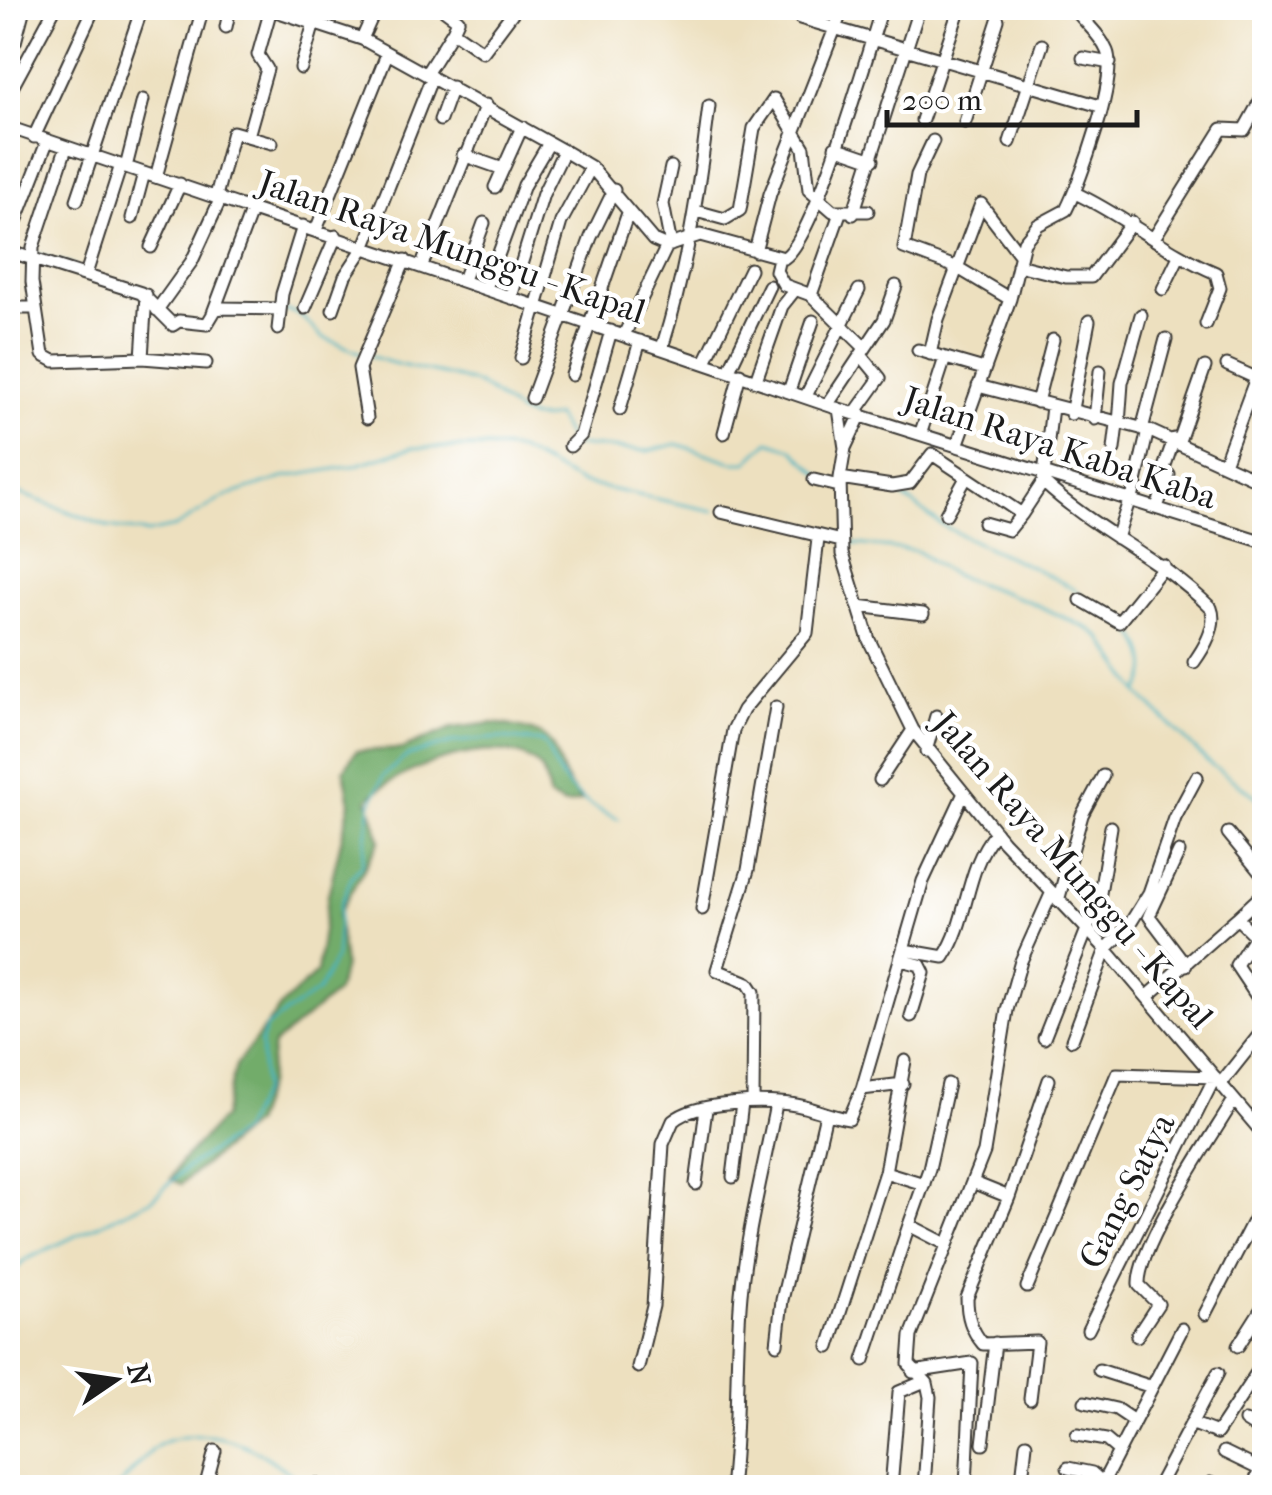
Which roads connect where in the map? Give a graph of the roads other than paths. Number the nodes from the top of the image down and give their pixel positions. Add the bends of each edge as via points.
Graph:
1 (24, 8) edge
2 (55, 8) edge
3 (94, 8) edge
4 (142, 8) edge
5 (203, 8) edge
6 (230, 8) edge
7 (269, 8) edge
8 (376, 8) edge
9 (442, 8) edge
10 (516, 8) edge
11 (842, 8) edge
12 (882, 8) edge
13 (1074, 8) edge
14 (920, 9) edge
15 (297, 12) edge
16 (958, 13) dead end
17 (800, 18) dead end
18 (998, 20) dead end
19 (314, 24) junction
20 (226, 27) dead end
21 (835, 29) junction
22 (453, 31) junction
23 (8, 38) edge
24 (362, 39) junction
25 (872, 39) junction
26 (1042, 45) dead end
27 (908, 49) junction
28 (386, 54) junction
29 (1083, 58) dead end
30 (944, 60) junction
31 (1110, 64) junction
32 (301, 68) dead end
33 (982, 71) junction
34 (429, 76) junction
35 (1031, 86) junction
36 (452, 87) junction
37 (1264, 94) edge
38 (8, 95) edge
39 (143, 100) dead end
40 (486, 104) junction
41 (709, 106) dead end
42 (1100, 106) junction
43 (440, 120) dead end
44 (922, 120) dead end
45 (965, 122) dead end
46 (522, 126) junction
47 (8, 127) edge
48 (796, 133) junction
49 (248, 136) junction
50 (34, 137) junction
51 (933, 141) dead end
52 (47, 142) junction
53 (549, 142) junction
54 (1010, 142) dead end
55 (272, 143) dead end
56 (836, 147) junction
57 (66, 148) junction
58 (564, 151) junction
59 (464, 155) junction
60 (93, 157) junction
61 (873, 160) junction
62 (124, 166) junction
63 (591, 167) junction
64 (671, 167) dead end
65 (502, 169) junction
66 (150, 175) junction
67 (180, 184) junction
68 (494, 187) dead end
69 (614, 190) junction
70 (1075, 193) junction
71 (218, 197) junction
72 (818, 198) junction
73 (76, 200) dead end
74 (252, 209) junction
75 (696, 211) junction
76 (868, 212) dead end
77 (628, 213) junction
78 (846, 213) junction
79 (132, 218) dead end
80 (1132, 222) junction
81 (484, 223) dead end
82 (310, 228) junction
83 (336, 236) junction
84 (1154, 238) junction
85 (690, 239) junction
86 (8, 242) edge
87 (151, 246) dead end
88 (365, 246) junction
89 (669, 246) junction
90 (8, 251) edge
91 (754, 251) junction
92 (33, 256) junction
93 (1179, 256) junction
94 (779, 258) junction
95 (405, 260) junction
96 (1019, 260) junction
97 (422, 266) junction
98 (958, 268) junction
99 (750, 269) dead end
100 (86, 274) junction
101 (463, 280) junction
102 (769, 286) dead end
103 (896, 286) dead end
104 (486, 288) junction
105 (1163, 289) dead end
106 (859, 290) dead end
107 (792, 293) junction
108 (810, 294) junction
109 (146, 295) junction
110 (510, 297) junction
111 (1010, 299) junction
112 (535, 305) junction
113 (8, 308) edge
114 (35, 308) junction
115 (306, 308) dead end
116 (280, 309) junction
117 (156, 310) junction
118 (333, 310) dead end
119 (213, 313) junction
120 (562, 315) junction
121 (1141, 316) dead end
122 (813, 321) dead end
123 (1090, 321) dead end
124 (586, 323) junction
125 (839, 323) junction
126 (1206, 324) dead end
127 (278, 329) dead end
128 (618, 333) junction
129 (1166, 339) dead end
130 (1053, 340) dead end
131 (640, 341) junction
132 (662, 348) junction
133 (862, 351) junction
134 (142, 358) junction
135 (521, 358) dead end
136 (577, 358) junction
137 (944, 358) junction
138 (705, 362) junction
139 (206, 363) dead end
140 (1228, 364) dead end
141 (601, 366) junction
142 (1205, 367) dead end
143 (984, 368) junction
144 (1100, 371) dead end
145 (734, 372) junction
146 (572, 374) dead end
147 (756, 380) junction
148 (978, 386) junction
149 (789, 390) junction
150 (806, 396) junction
151 (532, 398) dead end
152 (1037, 402) junction
153 (1248, 403) junction
154 (834, 406) junction
155 (1264, 406) edge
156 (1052, 407) junction
157 (620, 409) dead end
158 (858, 414) junction
159 (1071, 414) junction
160 (367, 418) dead end
161 (1095, 419) junction
162 (1118, 424) junction
163 (1145, 430) junction
164 (921, 432) junction
165 (724, 433) dead end
166 (1177, 440) junction
167 (952, 441) junction
168 (570, 446) dead end
169 (844, 448) junction
170 (1114, 449) dead end
171 (939, 455) junction
172 (1224, 464) junction
173 (1045, 477) junction
174 (966, 478) junction
175 (814, 480) dead end
176 (1264, 481) edge
177 (839, 482) junction
178 (1131, 499) junction
179 (1158, 507) junction
180 (721, 512) dead end
181 (946, 514) dead end
182 (1022, 514) junction
183 (984, 524) dead end
184 (1116, 538) junction
185 (1264, 542) edge
186 (834, 544) junction
187 (1164, 566) junction
188 (1082, 600) dead end
189 (858, 606) junction
190 (922, 614) dead end
191 (1194, 662) dead end
192 (776, 707) dead end
193 (936, 716) dead end
194 (912, 730) junction
195 (926, 751) junction
196 (1103, 776) dead end
197 (1197, 777) dead end
198 (880, 780) dead end
199 (964, 793) junction
200 (1111, 827) dead end
201 (996, 832) junction
202 (1228, 833) dead end
203 (1179, 852) dead end
204 (1264, 877) edge
205 (1264, 893) edge
206 (1055, 896) junction
207 (702, 908) dead end
208 (1237, 918) junction
209 (1085, 926) junction
210 (1260, 932) edge
211 (1106, 949) junction
212 (902, 955) junction
213 (1186, 965) junction
214 (1147, 996) junction
215 (1264, 1007) edge
216 (911, 1016) dead end
217 (1264, 1029) edge
218 (1044, 1038) dead end
219 (1072, 1040) dead end
220 (905, 1061) dead end
221 (1050, 1080) dead end
222 (1218, 1080) junction
223 (903, 1084) junction
224 (948, 1084) dead end
225 (862, 1089) junction
226 (1234, 1100) junction
227 (748, 1102) junction
228 (776, 1104) junction
229 (706, 1109) junction
230 (826, 1114) junction
231 (1264, 1135) edge
232 (885, 1172) junction
233 (733, 1176) dead end
234 (972, 1182) junction
235 (696, 1184) dead end
236 (924, 1184) junction
237 (1009, 1197) junction
238 (1264, 1200) edge
239 (909, 1225) junction
240 (946, 1244) junction
241 (1027, 1287) dead end
242 (1264, 1305) edge
243 (1205, 1314) dead end
244 (1182, 1329) dead end
245 (1088, 1330) dead end
246 (1137, 1336) dead end
247 (995, 1343) junction
248 (778, 1344) dead end
249 (1238, 1346) dead end
250 (830, 1347) dead end
251 (864, 1360) dead end
252 (1264, 1362) edge
253 (638, 1367) dead end
254 (1099, 1370) dead end
255 (913, 1372) junction
256 (1218, 1373) dead end
257 (925, 1381) junction
258 (1152, 1388) junction
259 (1030, 1399) dead end
260 (1086, 1402) dead end
261 (1134, 1421) junction
262 (1244, 1421) dead end
263 (1191, 1423) junction
264 (1264, 1433) edge
265 (1077, 1435) dead end
266 (984, 1444) dead end
267 (1026, 1444) dead end
268 (215, 1451) dead end
269 (1119, 1451) junction
270 (1224, 1452) dead end
271 (1263, 1466) edge
272 (1068, 1468) dead end
273 (966, 1485) dead end
274 (1101, 1485) edge
275 (205, 1488) edge
276 (730, 1488) edge
277 (891, 1488) edge
278 (924, 1488) edge
279 (1021, 1488) edge
280 (1157, 1488) edge
281 (1252, 1488) edge

1 - 23 street via 15,42
2 - 38 street
3 - 50 street
4 - 60 street
5 - 66 street
6 - 20 street
7 - 15 street
7 - 49 street via 258,56 267,68
8 - 24 street
9 - 22 street via 458,20
10 - 22 street via 484,51
11 - 21 street
12 - 25 street
13 - 31 street via 1098,36
14 - 27 street
15 - 19 street
16 - 30 street
17 - 21 street
18 - 33 street
19 - 24 street
19 - 32 street
21 - 25 street
21 - 48 street
22 - 34 street
24 - 28 street
25 - 27 street
25 - 56 street
26 - 35 street
27 - 30 street
27 - 61 street
28 - 34 street
28 - 82 street
29 - 31 street
30 - 33 street
30 - 44 street
31 - 42 street
33 - 35 street
33 - 45 street
34 - 36 street
34 - 88 street
35 - 42 street
35 - 54 street
36 - 40 street
36 - 43 street
37 - 84 street via 1244,130 1222,129
39 - 62 street
40 - 46 street
40 - 59 street
41 - 75 street
42 - 70 street
46 - 53 street
46 - 65 street
47 - 50 street, Jalan Raya Munggu - Kapal
48 - 72 street via 808,160 807,185
48 - 75 street via 774,99 754,128 740,210 725,220
48 - 91 street
49 - 55 street
49 - 71 street via 233,132
50 - 52 street, Jalan Raya Munggu - Kapal
51 - 98 street via 917,176 904,248
52 - 57 street, Jalan Raya Munggu - Kapal
52 - 86 street
53 - 58 street
53 - 104 street via 524,185
56 - 61 street
56 - 72 street
57 - 60 street, Jalan Raya Munggu - Kapal
57 - 92 street
58 - 63 street
58 - 110 street
59 - 65 street
59 - 97 street
60 - 62 street, Jalan Raya Munggu - Kapal
60 - 73 street
61 - 78 street
62 - 66 street, Jalan Raya Munggu - Kapal
62 - 100 street
63 - 69 street
63 - 112 street via 564,212
64 - 89 street via 662,204
65 - 68 street
66 - 67 street, Jalan Raya Munggu - Kapal
66 - 79 street
67 - 71 street, Jalan Raya Munggu - Kapal
67 - 87 street
69 - 77 street
69 - 120 street
70 - 80 street
70 - 96 street via 1057,218 1032,230
71 - 74 street, Jalan Raya Munggu - Kapal
71 - 117 street via 192,261
72 - 78 street
72 - 94 street via 792,253
74 - 82 street, Jalan Raya Munggu - Kapal
74 - 119 street
75 - 85 street
76 - 78 street
77 - 89 street via 653,240
77 - 124 street
78 - 108 street
80 - 84 street
80 - 96 street via 1091,276 1066,277
81 - 101 street
82 - 83 street, Jalan Raya Munggu - Kapal
82 - 116 street
83 - 88 street, Jalan Raya Munggu - Kapal
83 - 115 street
84 - 93 street
85 - 89 street
85 - 91 street via 700,234
85 - 132 street
88 - 95 street, Jalan Raya Munggu - Kapal
88 - 118 street
89 - 128 street
90 - 92 street
91 - 94 street
92 - 100 street
92 - 114 street
93 - 105 street
93 - 126 street via 1219,277
94 - 107 street via 778,278
95 - 97 street, Jalan Raya Munggu - Kapal
95 - 160 street via 359,368
96 - 98 street via 982,204
96 - 111 street
97 - 101 street, Jalan Raya Munggu - Kapal
98 - 111 street
98 - 137 street via 924,352
99 - 138 street
100 - 109 street
101 - 104 street, Jalan Raya Munggu - Kapal
102 - 145 street
103 - 133 street via 884,320
104 - 110 street, Jalan Raya Munggu - Kapal
106 - 125 street
107 - 108 street
107 - 147 street
108 - 125 street
109 - 117 street
109 - 134 street
110 - 112 street, Jalan Raya Munggu - Kapal
111 - 143 street
112 - 120 street, Jalan Raya Munggu - Kapal
112 - 135 street
113 - 114 street
114 - 134 street via 45,359
116 - 119 street via 243,306
116 - 127 street
117 - 119 street via 176,325 207,324
120 - 124 street, Jalan Raya Munggu - Kapal
120 - 151 street
121 - 162 street
122 - 149 street
123 - 159 street
124 - 128 street, Jalan Raya Munggu - Kapal
124 - 136 street
125 - 133 street
125 - 150 street
128 - 131 street, Jalan Raya Munggu - Kapal
128 - 141 street
129 - 163 street
130 - 152 street
131 - 132 street, Jalan Raya Munggu - Kapal
131 - 157 street
132 - 138 street, Jalan Raya Munggu - Kapal
133 - 154 street
133 - 158 street, Jalan Raya Munggu - Kapal via 880,378
134 - 139 street
136 - 141 street
136 - 146 street
137 - 143 street
137 - 164 street
138 - 145 street, Jalan Raya Munggu - Kapal
140 - 153 street via 1256,376
141 - 168 street via 581,435
142 - 166 street
143 - 148 street
144 - 161 street
145 - 147 street, Jalan Raya Munggu - Kapal
145 - 165 street
147 - 149 street, Jalan Raya Munggu - Kapal
148 - 152 street
148 - 167 street
149 - 150 street, Jalan Raya Munggu - Kapal
150 - 154 street, Jalan Raya Munggu - Kapal
152 - 156 street
153 - 155 street
153 - 172 street
154 - 158 street, Jalan Raya Kaba Kaba
154 - 169 street, Jalan Raya Munggu - Kapal
156 - 159 street
156 - 173 street
158 - 164 street, Jalan Raya Kaba Kaba
158 - 169 street, Jalan Raya Munggu - Kapal
159 - 161 street
161 - 162 street
162 - 163 street
162 - 170 street
163 - 166 street
163 - 178 street
164 - 167 street, Jalan Raya Kaba Kaba
166 - 172 street
166 - 179 street
167 - 171 street
167 - 173 street, Jalan Raya Kaba Kaba
169 - 177 street, Jalan Raya Munggu - Kapal
171 - 174 street
171 - 177 street via 928,455 916,480 901,485
172 - 176 street
173 - 178 street, Jalan Raya Kaba Kaba
173 - 182 street
173 - 184 street via 1086,521
174 - 181 street
174 - 182 street
175 - 177 street
177 - 186 street, Jalan Raya Munggu - Kapal
178 - 179 street, Jalan Raya Kaba Kaba
178 - 184 street
179 - 185 street, Jalan Raya Kaba Kaba
180 - 186 street
182 - 183 street via 1009,530
184 - 187 street
186 - 189 street, Jalan Raya Munggu - Kapal
186 - 207 street via 807,632 733,730
187 - 188 street via 1121,620
187 - 191 street via 1214,612 1205,648
189 - 190 street
189 - 194 street, Jalan Raya Munggu - Kapal
192 - 227 street via 748,870 717,970 754,992
193 - 195 street
194 - 195 street, Jalan Raya Munggu - Kapal
194 - 198 street
195 - 199 street, Jalan Raya Munggu - Kapal
196 - 206 street via 1082,815
197 - 211 street via 1149,893
199 - 201 street, Jalan Raya Munggu - Kapal
199 - 212 street via 923,881
200 - 209 street via 1099,899
201 - 206 street, Jalan Raya Munggu - Kapal
201 - 212 street via 974,862 944,957
202 - 204 street
203 - 213 street via 1150,919
205 - 208 street
206 - 209 street, Jalan Raya Munggu - Kapal
206 - 234 street via 1021,961 984,1152
208 - 210 street
208 - 213 street
209 - 211 street, Jalan Raya Munggu - Kapal
209 - 218 street
210 - 215 street via 1236,965
211 - 214 street, Jalan Raya Munggu - Kapal
211 - 219 street
212 - 216 street via 924,973
212 - 225 street
213 - 214 street
214 - 222 street, Jalan Raya Munggu - Kapal
217 - 222 street, Gang Satya
220 - 223 street
221 - 237 street
222 - 226 street, Jalan Raya Munggu - Kapal
222 - 241 street via 1123,1071 1113,1079
222 - 245 street, Gang Satya
223 - 225 street
223 - 232 street
224 - 236 street
225 - 230 street via 852,1118
226 - 231 street, Jalan Raya Munggu - Kapal
226 - 246 street via 1142,1266 1139,1285 1158,1304
227 - 228 street
227 - 229 street
227 - 233 street
228 - 230 street
228 - 276 street via 742,1288
229 - 235 street
229 - 253 street via 679,1116 666,1130 650,1327
230 - 248 street via 782,1300
232 - 236 street
232 - 250 street
234 - 237 street
234 - 240 street
236 - 239 street
237 - 247 street via 968,1298 972,1330 983,1344
238 - 243 street
239 - 240 street
239 - 251 street
240 - 255 street via 911,1336
242 - 249 street
244 - 258 street
247 - 259 street via 1040,1346
247 - 266 street
252 - 263 street via 1214,1434
254 - 258 street
255 - 257 street
255 - 273 street via 972,1363
256 - 263 street
257 - 277 street via 900,1392
257 - 278 street via 930,1397
258 - 261 street
260 - 261 street
261 - 269 street
262 - 264 street
263 - 280 street
265 - 269 street via 1106,1440
267 - 279 street
268 - 275 street
269 - 274 street
270 - 271 street
271 - 281 street
272 - 274 street via 1092,1473

